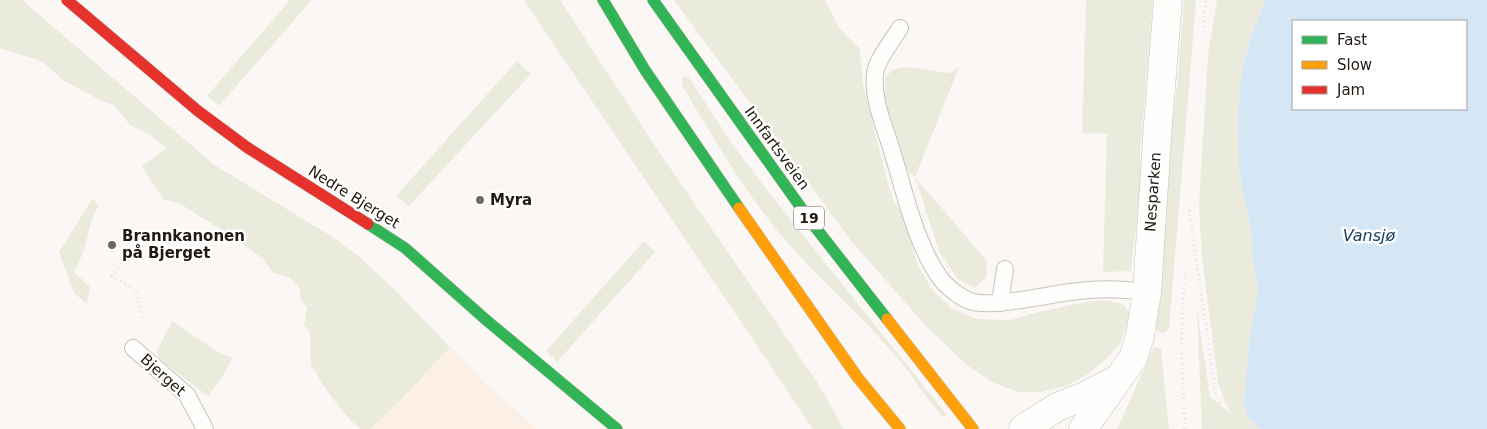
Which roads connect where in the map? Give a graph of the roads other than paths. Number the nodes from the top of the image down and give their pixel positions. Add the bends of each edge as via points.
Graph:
1 (67, 0) edge
2 (603, 0) edge
3 (653, 0) edge
4 (1168, 0) edge
5 (900, 28) dead end
6 (1005, 269) dead end
7 (1146, 292) junction
8 (1000, 302) junction
9 (133, 348) dead end
10 (858, 378) junction
11 (1120, 378) junction
12 (205, 429) edge
13 (616, 429) edge
14 (881, 429) edge
15 (900, 429) edge
16 (973, 429) edge
17 (1023, 429) edge
18 (1083, 429) edge

1 - 13 main road, Nedre Bjerget via 205,117 405,248
2 - 10 main road via 645,70
3 - 16 main road, Innfartsveien / 19 via 812,223
4 - 7 street, Nesparken
5 - 8 lane via 875,71 874,85 900,181 925,252 939,277 969,301
6 - 8 lane
7 - 8 lane via 1122,289 1079,291
7 - 11 street, Nesparken via 1134,358
9 - 12 lane, Bjerget via 187,395
10 - 14 street
10 - 15 main road
11 - 17 street, Nesparken via 1057,407
11 - 18 street, Nesparken

